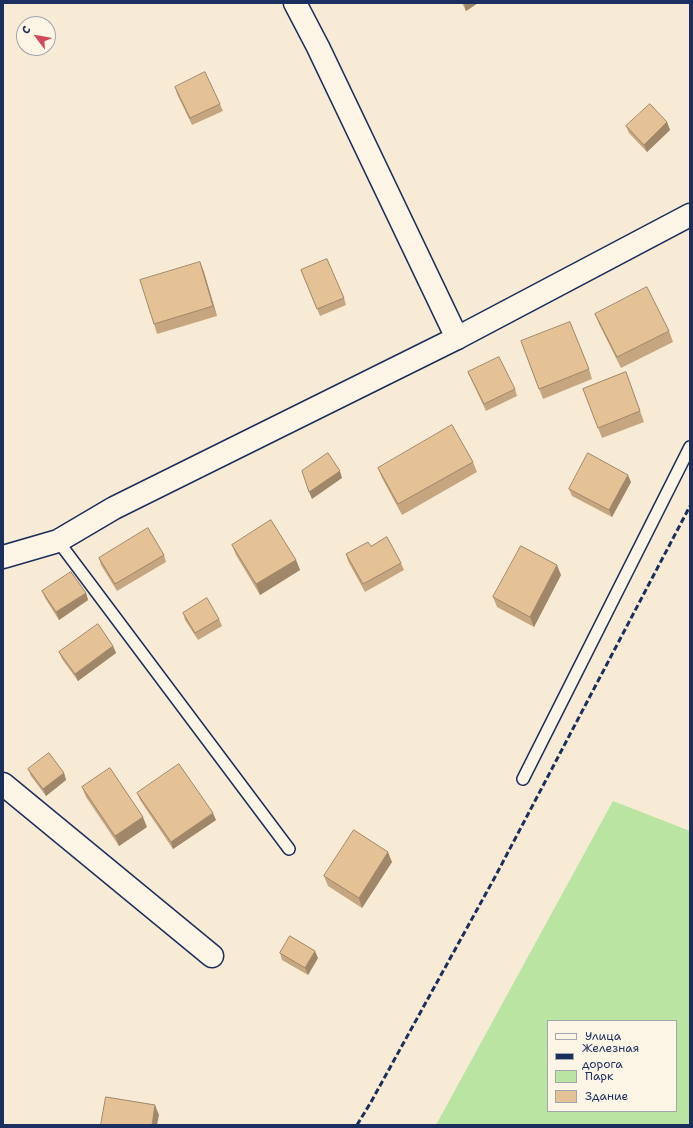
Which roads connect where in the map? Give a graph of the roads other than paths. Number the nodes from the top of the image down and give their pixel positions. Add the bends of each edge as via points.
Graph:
1 (295, 3) edge
2 (690, 215) edge
3 (456, 338) junction
4 (690, 447) edge
5 (58, 541) junction
6 (3, 556) edge
7 (523, 779) dead end
8 (3, 784) edge
9 (289, 848) dead end
10 (212, 956) dead end

1 - 3 street
2 - 3 street
3 - 5 street via 114,508
4 - 7 lane
5 - 6 street
5 - 9 lane
8 - 10 street

